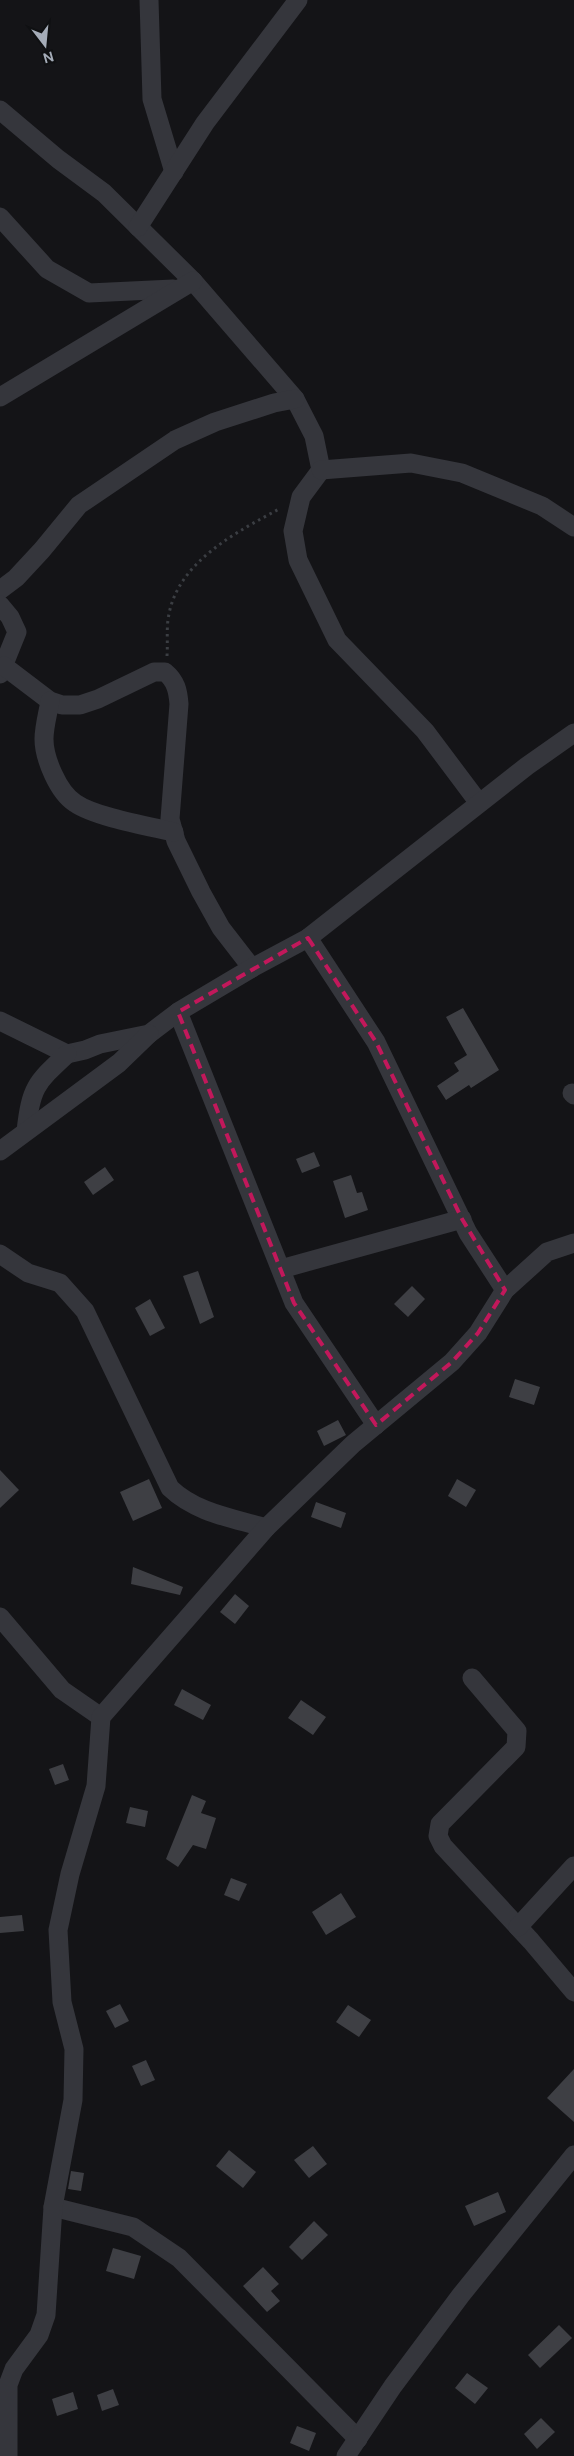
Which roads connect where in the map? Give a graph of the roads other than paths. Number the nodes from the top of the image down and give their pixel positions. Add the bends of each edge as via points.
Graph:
1 (149, 0) edge
2 (298, 0) edge
3 (0, 110) edge
4 (174, 172) junction
5 (0, 217) edge
6 (138, 227) junction
7 (186, 285) junction
8 (0, 397) edge
9 (295, 399) junction
10 (321, 470) junction
11 (574, 527) edge
12 (0, 590) edge
13 (0, 605) edge
14 (2, 670) edge
15 (50, 701) junction
16 (574, 733) edge
17 (479, 803) junction
18 (174, 832) junction
19 (308, 938) junction
20 (252, 968) junction
21 (178, 1012) junction
22 (0, 1021) edge
23 (149, 1034) junction
24 (67, 1054) junction
25 (26, 1131) junction
26 (0, 1151) edge
27 (462, 1219) junction
28 (574, 1243) edge
29 (0, 1254) edge
30 (281, 1269) junction
31 (505, 1290) junction
32 (376, 1425) junction
33 (266, 1528) junction
34 (0, 1617) edge
35 (472, 1678) dead end
36 (101, 1717) junction
37 (574, 1866) edge
38 (518, 1927) junction
39 (574, 1992) edge
40 (574, 2156) edge
41 (53, 2207) junction
42 (7, 2367) edge
43 (358, 2439) junction
44 (8, 2456) edge
45 (346, 2456) edge

1 - 4 street via 152,99
2 - 4 street via 205,124
3 - 6 street via 104,193
4 - 6 street
5 - 7 street via 47,269 89,294
6 - 7 street
7 - 8 street
7 - 9 street
9 - 10 street via 314,436
9 - 12 street via 216,422 175,440 79,505 16,578
10 - 11 street via 411,463 462,473 542,506
10 - 17 street via 301,497 293,531 298,560 337,640 425,731
13 - 14 street via 10,616 17,632
14 - 15 street
15 - 18 street via 44,737 45,753 56,780 74,803
15 - 18 street via 80,705 154,672 165,672 172,677 178,689 179,704 170,819
16 - 17 street
17 - 19 street
18 - 20 street via 200,892 221,928
19 - 20 street
19 - 27 street via 376,1042
20 - 21 street
21 - 23 street
21 - 30 street
22 - 24 street
23 - 24 street
23 - 25 street via 119,1063
24 - 25 street via 40,1080 30,1102
25 - 26 street
27 - 30 street
27 - 31 street
28 - 31 street via 547,1252
29 - 33 street via 28,1273 60,1283 85,1311 170,1488 200,1509
30 - 32 street via 294,1303
31 - 32 street via 478,1333 452,1362
32 - 33 street
33 - 36 street
34 - 36 street via 62,1690
35 - 38 street via 517,1731 518,1739 516,1747 440,1824 438,1836 443,1846
36 - 41 street via 96,1786 70,1874 58,1930 62,2002 74,2057 73,2100
37 - 38 street
38 - 39 street
40 - 43 street via 455,2303
41 - 42 street via 46,2315 39,2335
41 - 43 street via 133,2227 179,2258
42 - 44 street
43 - 45 street

